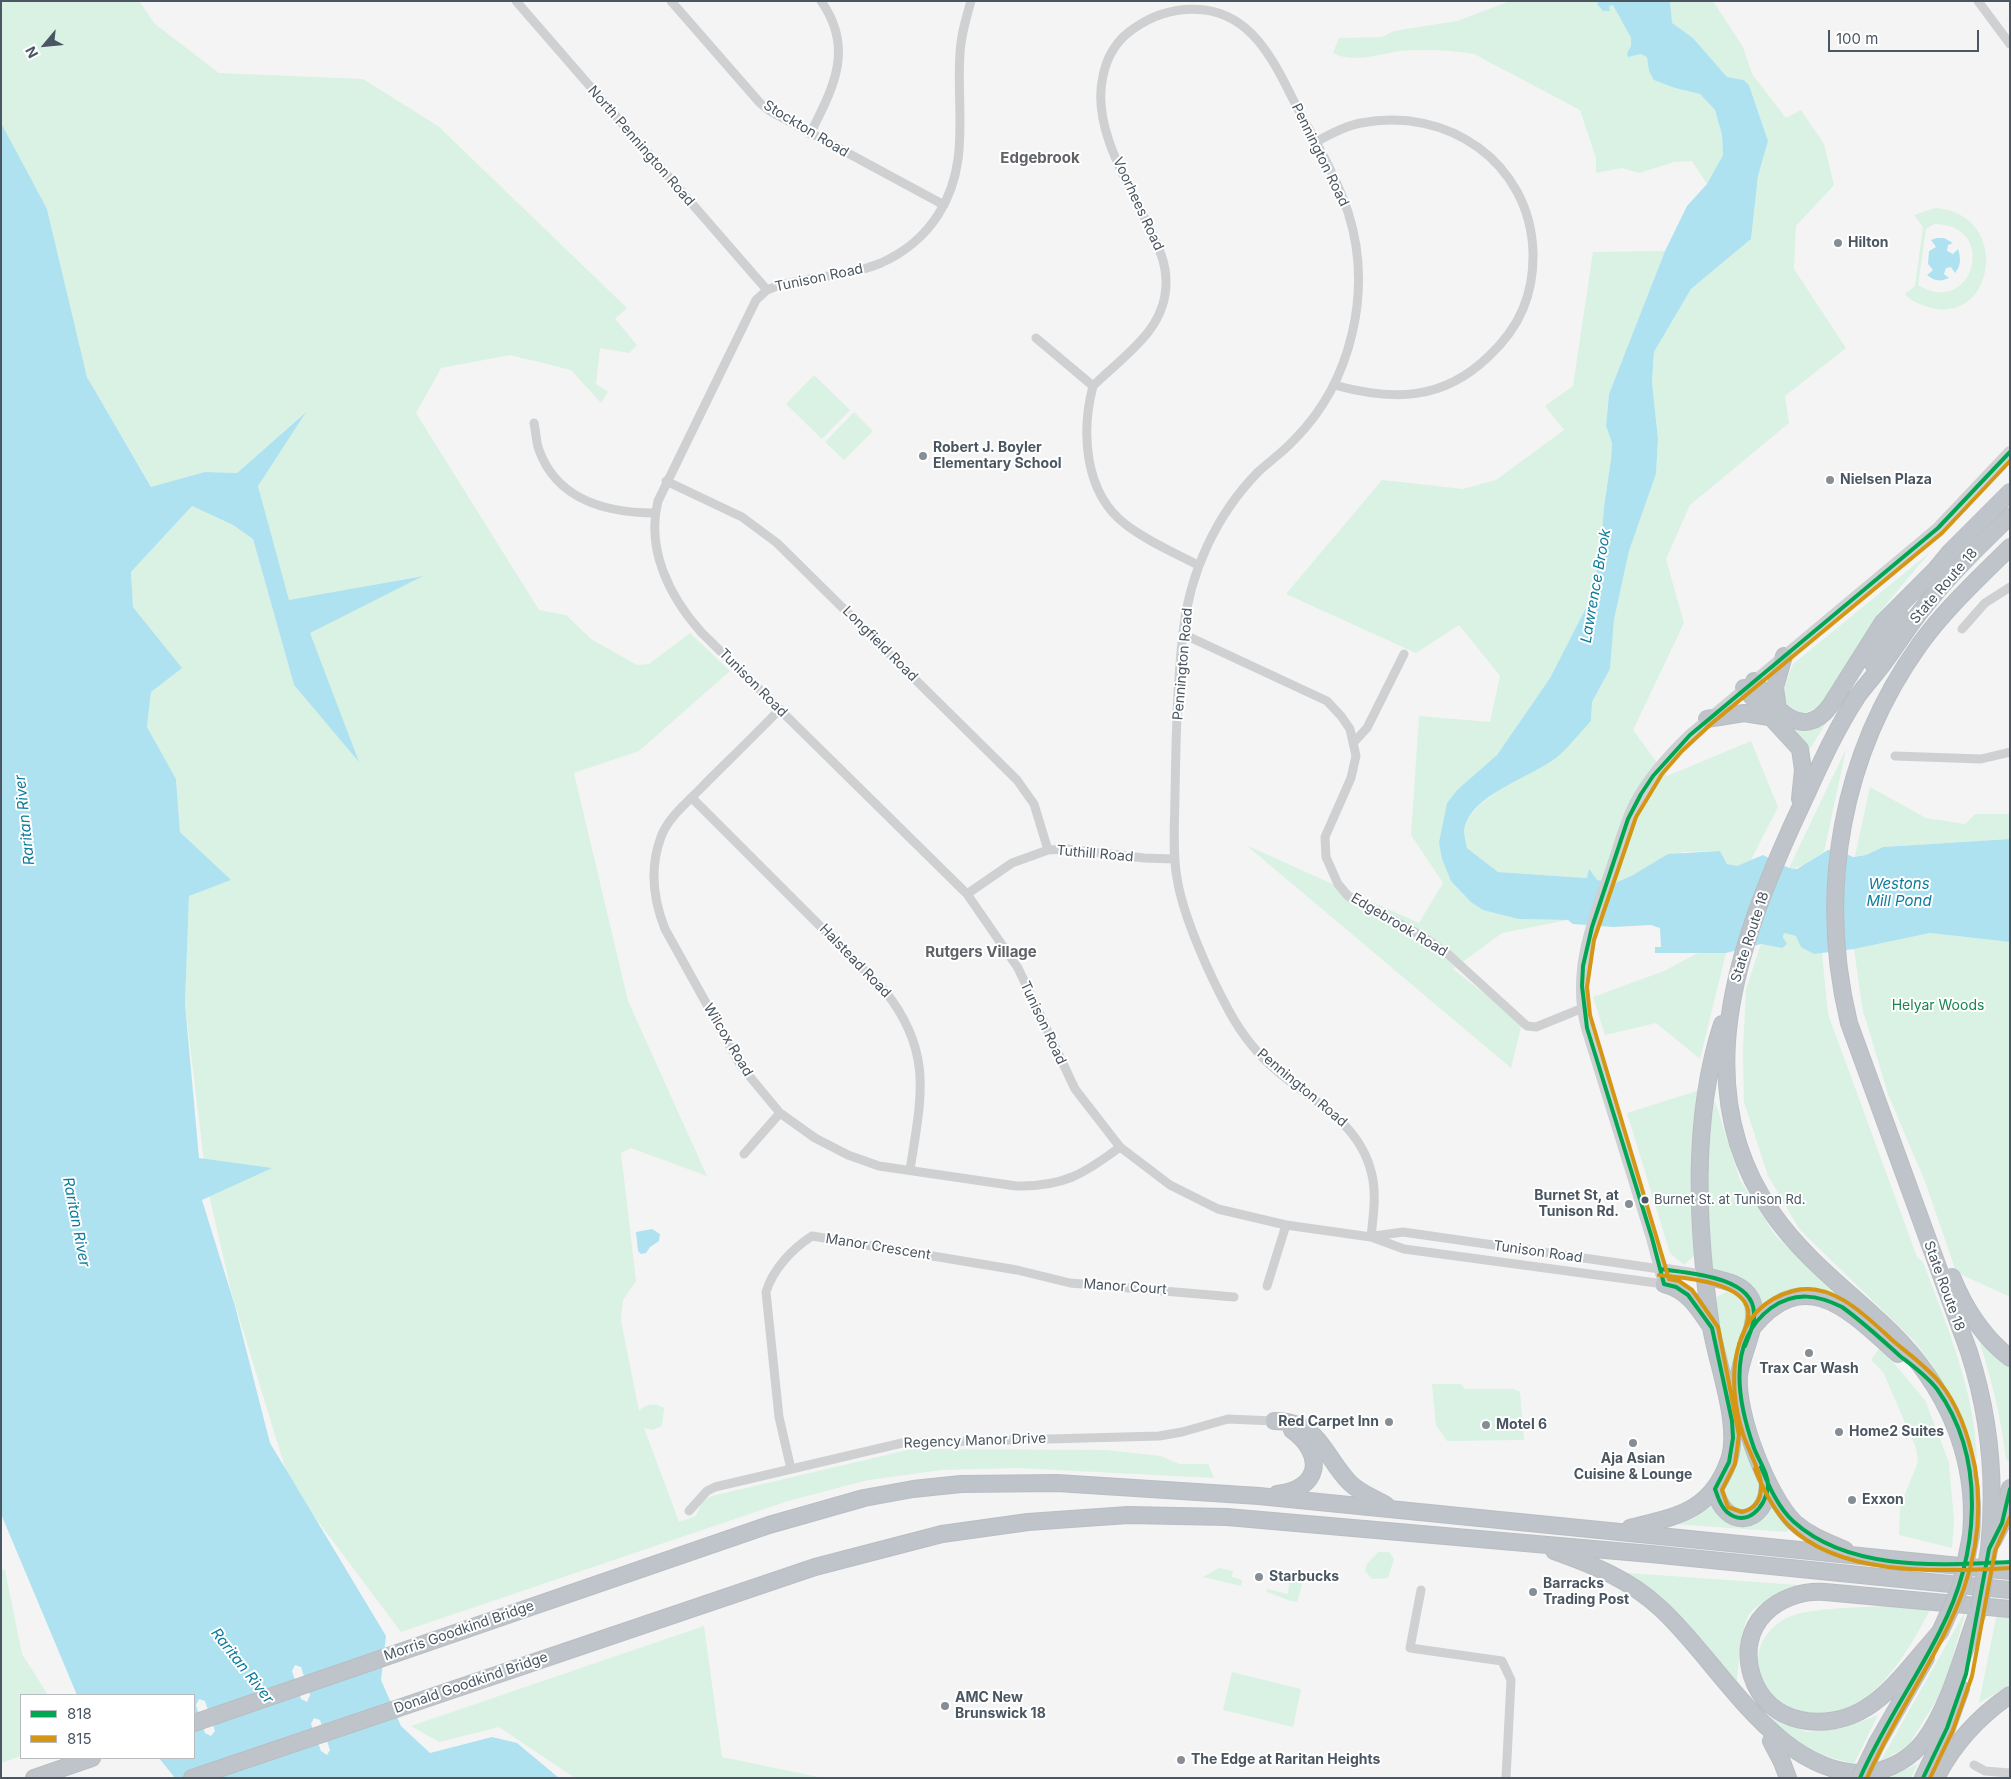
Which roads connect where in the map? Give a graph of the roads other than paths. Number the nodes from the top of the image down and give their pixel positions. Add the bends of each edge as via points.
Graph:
1 (516, 1) edge
2 (671, 1) edge
3 (821, 1) edge
4 (971, 1) edge
5 (1978, 1) edge
6 (1147, 20) joint
7 (2010, 44) edge
8 (810, 134) junction
9 (1316, 142) junction
10 (944, 205) junction
11 (766, 290) junction
12 (1036, 338) dead end
13 (1334, 385) junction
14 (1093, 386) junction
15 (534, 424) dead end
16 (2010, 452) edge
17 (666, 481) junction
18 (2010, 492) edge
19 (655, 513) junction
20 (2010, 516) edge
21 (2010, 547) edge
22 (1198, 565) junction
23 (1934, 571) junction
24 (2010, 587) edge
25 (1962, 629) dead end
26 (1183, 634) junction
27 (1404, 654) dead end
28 (1784, 656) junction
29 (1749, 684) junction
30 (1857, 698) junction
31 (780, 709) junction
32 (1774, 714) junction
33 (1707, 719) junction
34 (1354, 742) junction
35 (2010, 752) edge
36 (1895, 756) dead end
37 (692, 798) junction
38 (1799, 811) junction
39 (1048, 850) junction
40 (1174, 858) junction
41 (966, 894) junction
42 (1735, 983) junction
43 (1582, 1008) junction
44 (780, 1113) junction
45 (1120, 1147) junction
46 (744, 1154) dead end
47 (910, 1170) junction
48 (1286, 1225) junction
49 (1926, 1236) junction
50 (1371, 1237) junction
51 (1543, 1253) junction
52 (1541, 1268) junction
53 (1017, 1270) joint
54 (1705, 1276) junction
55 (1662, 1277) junction
56 (1267, 1286) dead end
57 (1234, 1297) dead end
58 (1753, 1327) junction
59 (1712, 1328) junction
60 (2010, 1358) edge
61 (1937, 1388) junction
62 (1274, 1421) junction
63 (791, 1468) junction
64 (1768, 1484) junction
65 (2010, 1488) edge
66 (1715, 1489) junction
67 (1259, 1496) junction
68 (1395, 1509) junction
69 (689, 1511) dead end
70 (1619, 1531) junction
71 (1538, 1546) junction
72 (1989, 1549) junction
73 (1863, 1557) junction
74 (2010, 1562) edge
75 (1952, 1565) junction
76 (2010, 1571) edge
77 (1421, 1590) dead end
78 (2010, 1590) edge
79 (1979, 1608) junction
80 (2010, 1609) edge
81 (1940, 1632) junction
82 (2010, 1695) edge
83 (195, 1723) edge
84 (1762, 1727) junction
85 (89, 1759) edge
86 (1974, 1765) dead end
87 (2010, 1773) edge
88 (34, 1778) edge
89 (192, 1778) edge
90 (1506, 1778) edge
91 (1788, 1778) edge
92 (1860, 1778) edge
93 (1923, 1778) edge
94 (1936, 1778) edge

1 - 11 street, North Pennington Road
2 - 8 street, Stockton Road via 760,102
3 - 8 street via 835,32 839,58 832,90
4 - 10 street, Tunison Road via 960,53 960,148 953,187
5 - 7 street
6 - 9 street, Pennington Road via 1166,13 1206,10 1241,24 1268,53
6 - 14 street, Voorhees Road via 1124,36 1114,48 1105,66 1101,103 1107,136 1162,254 1166,279 1164,298 1150,332
8 - 10 street, Stockton Road
9 - 13 street, Pennington Road via 1348,210 1359,288 1349,350
9 - 13 street via 1338,130 1382,120 1424,122 1442,127 1485,152 1503,170 1527,212 1532,237 1533,266 1524,310 1512,331 1481,364 1450,384 1412,394 1372,394
10 - 11 street, Tunison Road via 922,236 895,256 861,270 786,283
11 - 17 street, Tunison Road via 749,310
12 - 14 street
13 - 22 street, Pennington Road via 1314,417 1260,470 1230,506
14 - 22 street via 1087,446 1089,463 1101,496 1111,511 1140,535
15 - 19 street via 539,450 547,466 581,500
16 - 28 street via 1938,528
17 - 19 street, Tunison Road
17 - 39 street, Longfield Road via 742,517 784,550 1017,780 1034,804
18 - 23 highway
19 - 31 street, Tunison Road via 661,568 682,609 701,632
20 - 30 highway, State Route 18 via 1930,599
21 - 49 highway, State Route 18 via 1944,615 1901,672 1863,750 1843,820 1836,866 1836,954 1844,1003 1861,1059
22 - 26 street, Pennington Road
23 - 30 highway via 1897,620
23 - 32 highway via 1884,622 1823,714 1802,722
24 - 25 street via 1985,603
26 - 34 street, Edgebrook Road via 1327,701 1350,729
26 - 40 street, Pennington Road
27 - 34 street via 1367,728
28 - 29 street
28 - 32 highway via 1775,688
29 - 32 highway
29 - 33 street
30 - 38 highway, State Route 18
31 - 37 street, Wilcox Road
31 - 41 street, Tunison Road
32 - 33 highway via 1744,713
32 - 38 highway via 1801,753 1803,770
33 - 43 street via 1667,758 1630,814 1591,928 1583,964
34 - 43 street, Edgebrook Road via 1356,756 1351,778 1325,837 1326,857 1338,884 1348,896 1422,936 1449,955 1527,1026 1540,1026
35 - 36 street via 1980,759
37 - 44 street, Wilcox Road via 661,835 653,881 656,905 665,930 741,1066
37 - 47 street, Halstead Road via 898,1007 909,1028 921,1072 922,1095
38 - 42 highway, State Route 18 via 1758,908
39 - 40 street, Tuthill Road
39 - 41 street, Tuthill Road via 1012,863
40 - 50 street, Pennington Road via 1183,904 1192,928 1229,1012 1243,1034 1259,1055 1335,1114 1360,1142 1374,1184
41 - 45 street, Tunison Road via 1018,968 1075,1089
42 - 54 highway via 1713,1051 1704,1113 1700,1195
42 - 61 highway, State Route 18 via 1727,1043 1727,1086 1734,1130 1753,1180 1786,1232 1899,1340
43 - 55 street
44 - 46 street
44 - 47 street, Wilcox Road via 815,1138 848,1155 879,1166
45 - 47 street, Wilcox Road via 1079,1176 1051,1185 1016,1186
45 - 48 street, Tunison Road via 1144,1168 1191,1198 1218,1209
48 - 50 street, Tunison Road
48 - 56 street
49 - 60 highway via 1950,1270 1971,1316 1986,1336
49 - 72 highway, State Route 18 via 1969,1352 1984,1407 1992,1480
50 - 51 street, Tunison Road via 1403,1232
50 - 52 street, Tunison Road via 1404,1249
51 - 52 street
51 - 55 street, Tunison Road
52 - 55 street, Tunison Road
53 - 57 street, Manor Court via 1070,1283
53 - 63 street, Manor Crescent via 812,1236 802,1242 778,1268 766,1292 779,1417
54 - 55 street, Tunison Road
54 - 58 highway via 1733,1284 1747,1293 1754,1309
54 - 59 highway
55 - 59 highway via 1688,1295
58 - 61 highway via 1769,1309 1788,1298 1811,1296 1827,1299 1862,1322
58 - 64 highway via 1740,1367 1740,1398
59 - 66 highway via 1733,1438 1729,1462
61 - 81 highway, State Route 18, bridge via 1953,1420 1965,1456 1972,1497 1971,1535 1961,1586
62 - 63 street, Regency Manor Drive via 1228,1419 1159,1436 902,1443
62 - 67 highway via 1295,1432 1308,1445 1315,1462 1314,1470 1312,1477 1299,1488
62 - 68 highway via 1296,1423 1310,1432 1322,1442 1351,1484
63 - 69 street, Regency Manor Drive via 707,1491
64 - 66 highway via 1764,1505 1746,1518 1724,1511
64 - 73 highway via 1783,1509 1802,1528 1818,1539
65 - 72 highway via 2002,1523
66 - 70 highway via 1701,1504 1684,1514
67 - 68 highway
67 - 83 highway, Morris Goodkind Bridge via 1057,1483 961,1484 864,1498 724,1539
68 - 70 highway
70 - 73 highway
71 - 78 highway via 1651,1554
71 - 84 highway via 1598,1567 1647,1596 1688,1637
71 - 89 highway, Donald Goodkind Bridge via 1227,1517 1128,1515 1028,1522 942,1534 861,1553 750,1587
72 - 79 highway, State Route 18, bridge
73 - 75 highway
74 - 75 highway
75 - 76 highway
77 - 90 street via 1410,1648 1502,1661 1511,1680
79 - 84 highway via 1938,1716 1924,1741 1902,1761 1866,1774 1827,1772 1796,1757
79 - 93 highway, State Route 18 via 1960,1692
80 - 81 highway via 1803,1592 1777,1603 1762,1617 1750,1645 1750,1667 1758,1690 1782,1713 1806,1722 1831,1722 1858,1713 1881,1697
81 - 92 highway, State Route 18, bridge
82 - 94 highway via 1959,1740
84 - 91 highway
85 - 88 highway
86 - 87 street via 1985,1771

